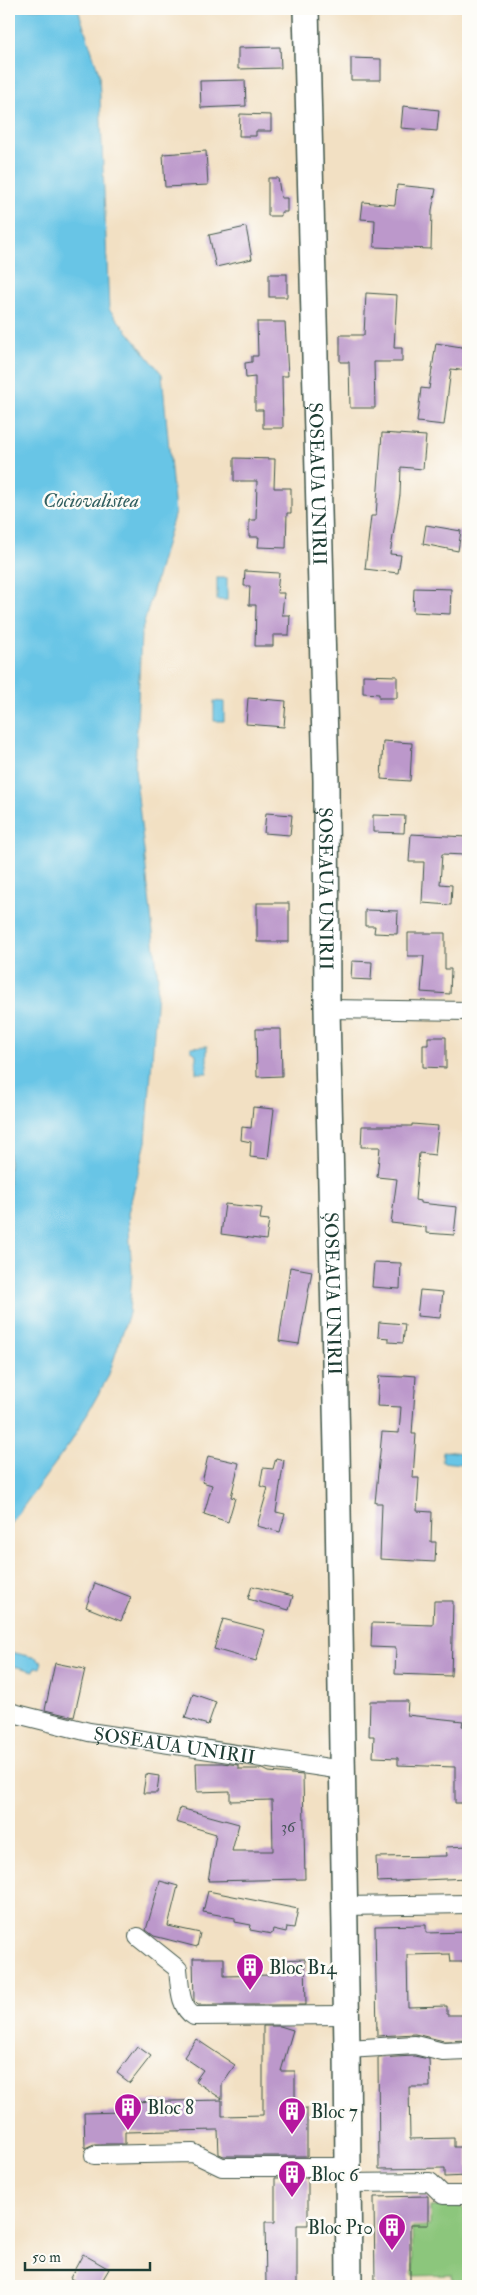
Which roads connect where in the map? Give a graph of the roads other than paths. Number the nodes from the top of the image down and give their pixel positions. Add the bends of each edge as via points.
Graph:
1 (306, 9) edge
2 (327, 1009) junction
3 (468, 1011) edge
4 (9, 1712) edge
5 (342, 1770) junction
6 (468, 1904) edge
7 (344, 1906) junction
8 (138, 1937) dead end
9 (347, 2015) junction
10 (347, 2049) junction
11 (468, 2051) edge
12 (94, 2155) dead end
13 (348, 2175) junction
14 (468, 2195) edge
15 (349, 2286) edge

1 - 2 main road, ȘOSEAUA UNIRII via 326,781
2 - 3 street
2 - 5 main road, ȘOSEAUA UNIRII
4 - 5 street, ȘOSEAUA UNIRII via 89,1732
5 - 7 main road, ȘOSEAUA UNIRII
6 - 7 street
7 - 9 main road, ȘOSEAUA UNIRII
8 - 9 street via 178,1969 183,2004 194,2016
9 - 10 main road, ȘOSEAUA UNIRII
10 - 11 street via 415,2045 443,2052
10 - 13 main road, ȘOSEAUA UNIRII
12 - 13 street via 193,2153 222,2167
13 - 14 street via 430,2182 443,2195
13 - 15 main road, ȘOSEAUA UNIRII

